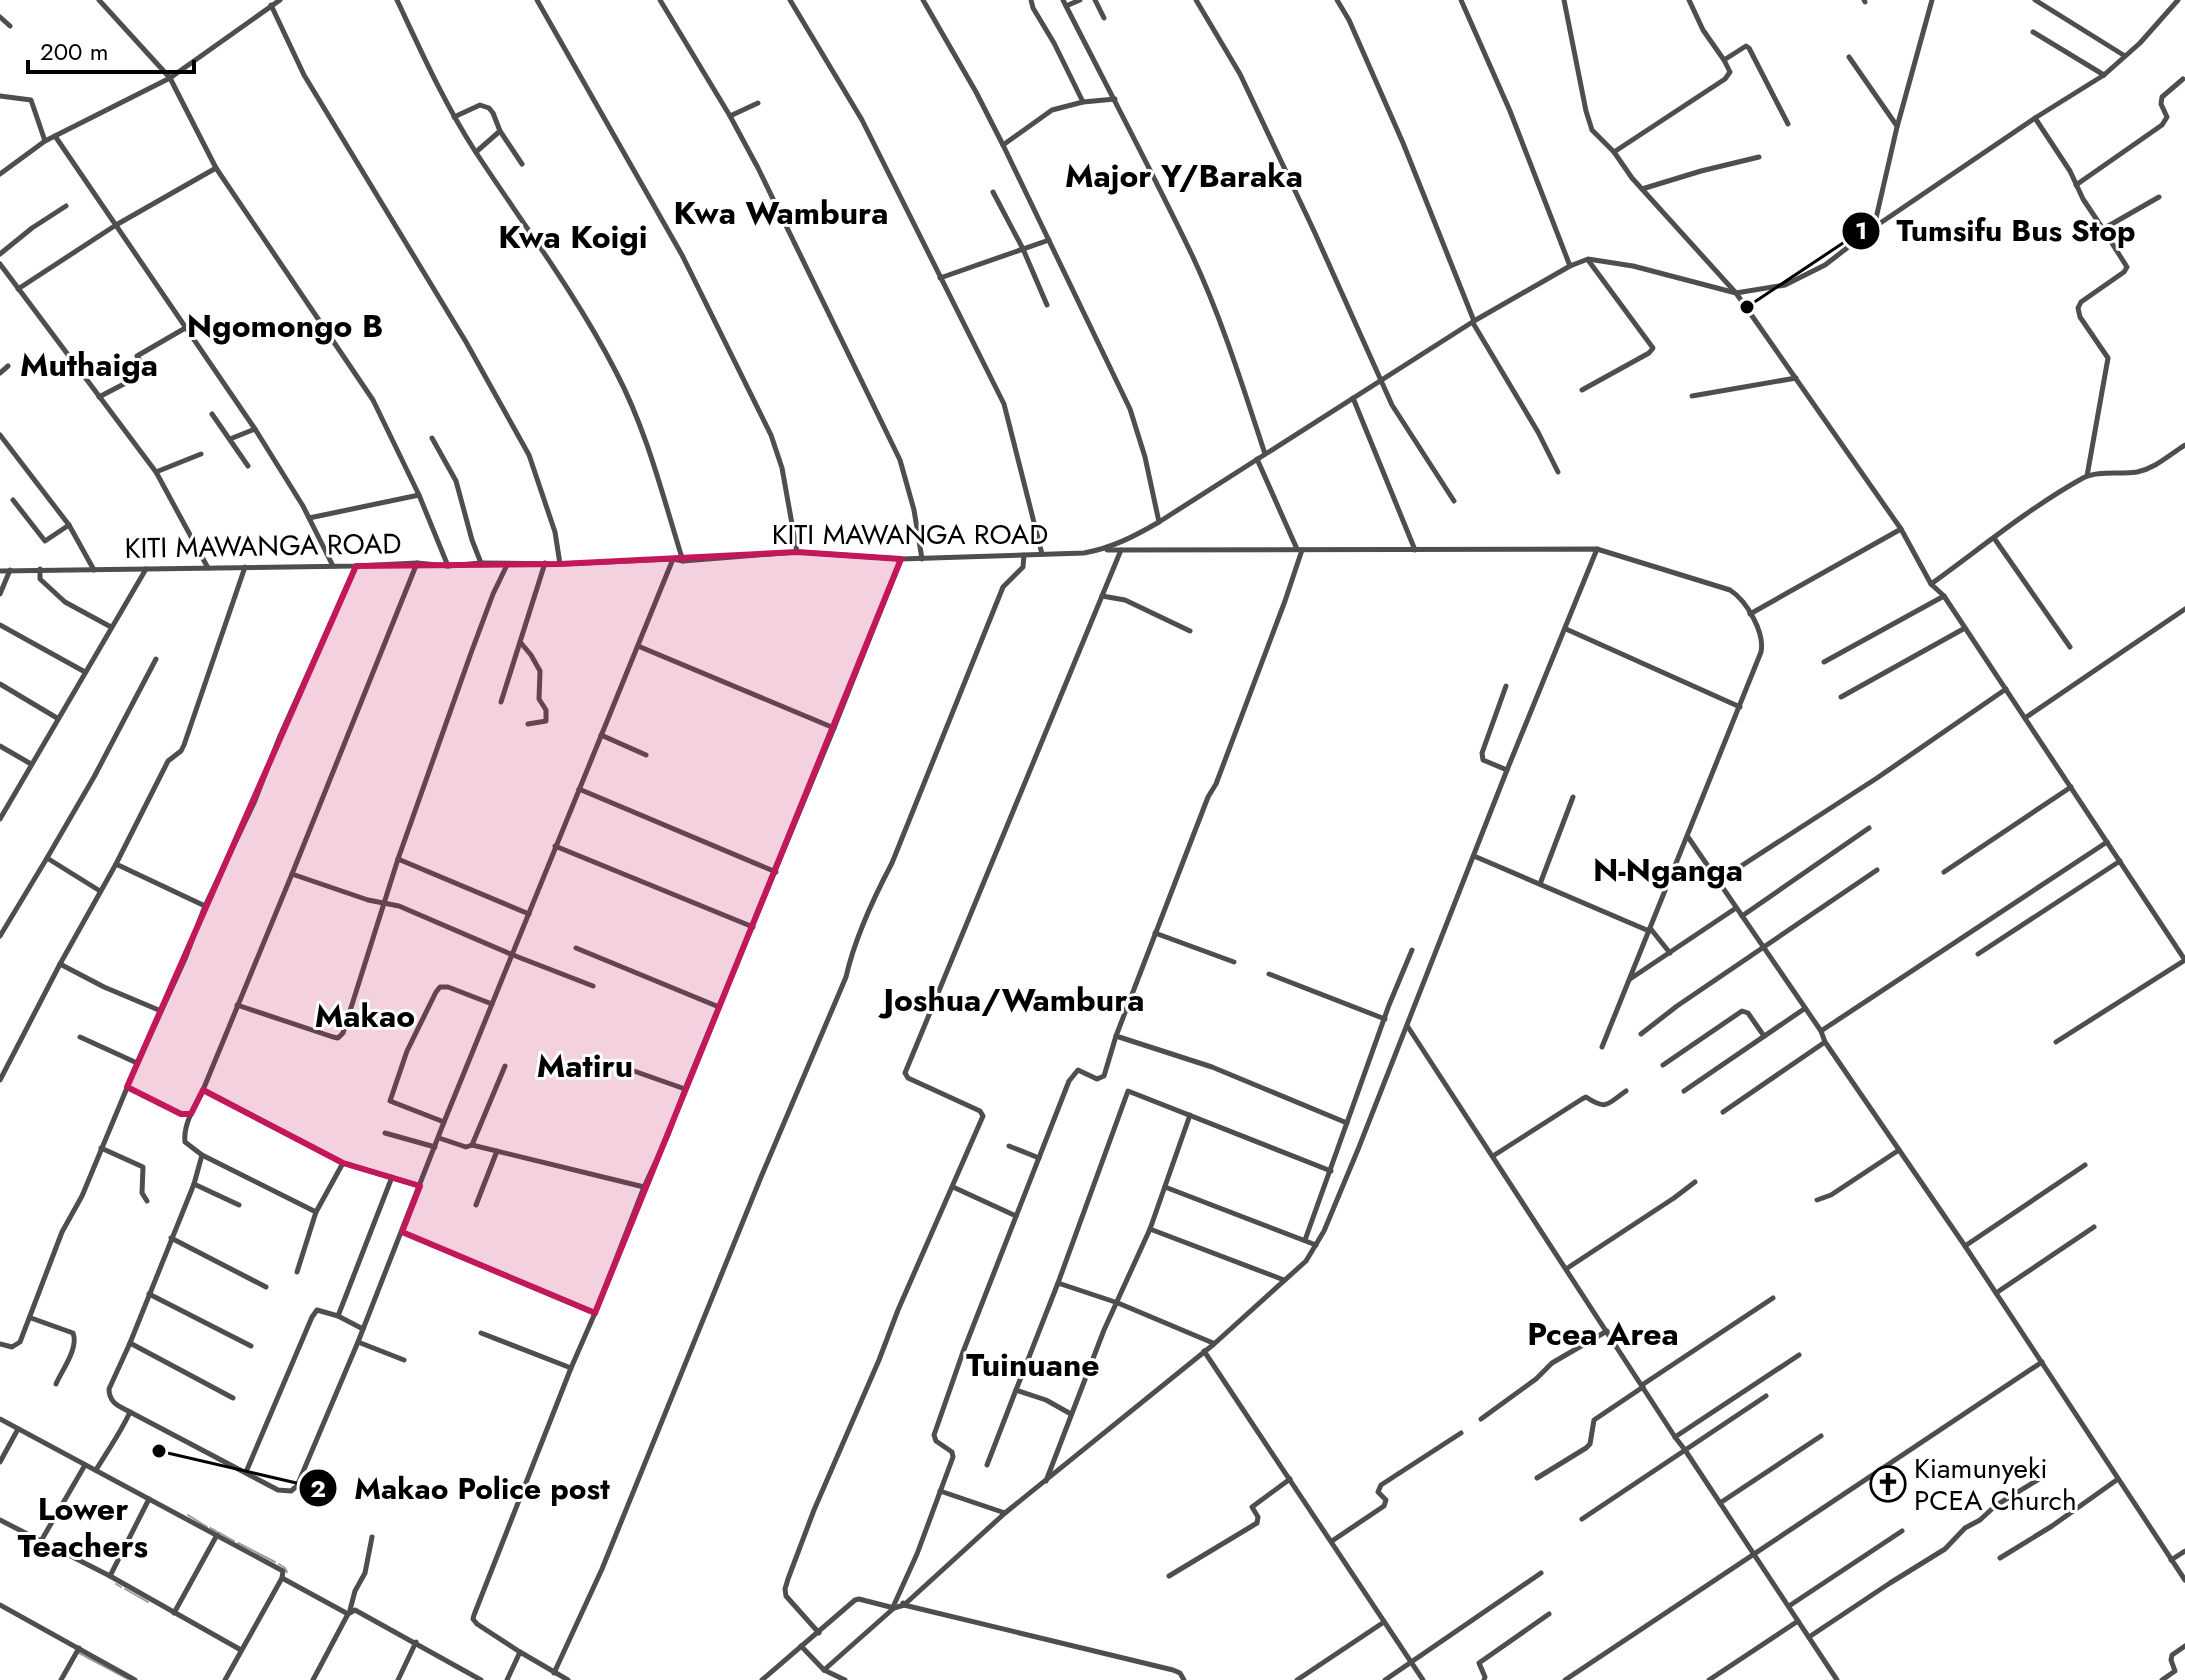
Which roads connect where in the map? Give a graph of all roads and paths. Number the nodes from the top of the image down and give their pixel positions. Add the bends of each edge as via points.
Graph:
1 (99, 0) edge
2 (280, 0) edge
3 (397, 0) edge
4 (537, 0) edge
5 (660, 0) edge
6 (790, 0) edge
7 (923, 0) edge
8 (1031, 0) edge
9 (1080, 0) edge
10 (1095, 0) edge
11 (1196, 0) edge
12 (1337, 0) edge
13 (1461, 0) edge
14 (1564, 0) edge
15 (1689, 0) edge
16 (1932, 0) edge
17 (2035, 0) edge
18 (2178, 0) edge
19 (1064, 3) edge
20 (271, 5) junction
21 (0, 17) edge
22 (1104, 18) dead end
23 (10, 26) dead end
24 (2033, 32) dead end
25 (2125, 56) junction
26 (1849, 57) dead end
27 (1724, 60) junction
28 (2104, 75) junction
29 (170, 78) junction
30 (2183, 79) dead end
31 (0, 96) edge
32 (1115, 99) junction
33 (1083, 102) junction
34 (758, 103) dead end
35 (730, 116) junction
36 (454, 117) junction
37 (2035, 118) junction
38 (1788, 124) dead end
39 (1897, 127) junction
40 (500, 131) junction
41 (55, 136) junction
42 (45, 141) junction
43 (1003, 145) junction
44 (476, 152) junction
45 (1614, 152) junction
46 (1759, 157) dead end
47 (522, 164) dead end
48 (216, 168) junction
49 (0, 174) edge
50 (2076, 185) junction
51 (1642, 189) junction
52 (993, 192) dead end
53 (2159, 197) dead end
54 (66, 206) dead end
55 (116, 225) junction
56 (1873, 228) junction
57 (2103, 229) junction
58 (1049, 240) junction
59 (1023, 249) junction
60 (0, 254) edge
61 (1588, 259) junction
62 (0, 264) edge
63 (1570, 266) junction
64 (940, 278) junction
65 (18, 289) junction
66 (1736, 293) junction
67 (1047, 305) dead end
68 (1473, 322) junction
69 (187, 327) junction
70 (8, 366) dead end
71 (0, 373) edge
72 (1796, 378) junction
73 (1380, 381) junction
74 (1582, 390) dead end
75 (1692, 396) dead end
76 (99, 397) junction
77 (1353, 398) junction
78 (212, 414) dead end
79 (255, 429) junction
80 (0, 435) edge
81 (432, 438) dead end
82 (230, 439) junction
83 (2185, 445) edge
84 (201, 454) dead end
85 (1265, 454) junction
86 (1257, 459) junction
87 (248, 466) dead end
88 (156, 472) junction
89 (1558, 472) dead end
90 (2087, 476) junction
91 (419, 495) junction
92 (13, 500) dead end
93 (1454, 501) dead end
94 (309, 518) junction
95 (1159, 522) junction
96 (69, 525) junction
97 (1901, 529) junction
98 (1994, 538) junction
99 (1597, 549) junction
100 (1104, 550) junction
101 (1121, 550) junction
102 (1299, 550) junction
103 (1415, 550) junction
104 (797, 552) junction
105 (1042, 554) junction
106 (1024, 555) junction
107 (673, 559) junction
108 (901, 559) junction
109 (922, 559) junction
110 (683, 561) junction
111 (417, 563) junction
112 (481, 563) junction
113 (545, 563) junction
114 (560, 564) junction
115 (507, 565) junction
116 (333, 566) junction
117 (356, 566) junction
118 (448, 566) junction
119 (245, 567) junction
120 (208, 568) junction
121 (40, 569) junction
122 (146, 569) junction
123 (10, 570) junction
124 (94, 570) junction
125 (0, 571) edge
126 (1931, 584) junction
127 (0, 594) edge
128 (1102, 596) junction
129 (1944, 596) junction
130 (2185, 609) edge
131 (1750, 614) junction
132 (0, 625) edge
133 (111, 627) junction
134 (1965, 628) junction
135 (1566, 629) junction
136 (1190, 631) dead end
137 (520, 643) junction
138 (638, 646) junction
139 (2070, 647) dead end
140 (156, 659) dead end
141 (1824, 662) dead end
142 (85, 672) junction
143 (0, 684) edge
144 (1506, 686) dead end
145 (2006, 689) junction
146 (1841, 697) dead end
147 (501, 702) dead end
148 (1740, 707) junction
149 (57, 718) junction
150 (2025, 718) junction
151 (528, 724) dead end
152 (834, 728) junction
153 (601, 735) junction
154 (0, 746) edge
155 (646, 755) dead end
156 (31, 764) junction
157 (1507, 770) junction
158 (2071, 787) junction
159 (579, 789) junction
160 (1573, 797) dead end
161 (3, 808) edge
162 (0, 819) edge
163 (1869, 828) dead end
164 (1688, 837) junction
165 (2107, 842) junction
166 (555, 846) junction
167 (1474, 856) junction
168 (47, 858) junction
169 (398, 859) junction
170 (2120, 861) junction
171 (116, 864) junction
172 (1877, 870) dead end
173 (776, 872) junction
174 (1944, 872) dead end
175 (292, 874) junction
176 (1718, 881) junction
177 (1540, 884) junction
178 (100, 891) junction
179 (383, 903) junction
180 (205, 906) junction
181 (1736, 908) junction
182 (529, 914) junction
183 (1742, 916) junction
184 (753, 927) junction
185 (1650, 930) junction
186 (1155, 933) junction
187 (0, 936) edge
188 (576, 948) dead end
189 (1763, 949) junction
190 (1412, 950) dead end
191 (1670, 953) junction
192 (1978, 954) dead end
193 (513, 955) junction
194 (2185, 960) edge
195 (1234, 962) dead end
196 (60, 964) junction
197 (1269, 974) dead end
198 (1629, 980) junction
199 (593, 986) dead end
200 (492, 1004) junction
201 (237, 1005) junction
202 (719, 1007) junction
203 (1804, 1009) junction
204 (161, 1011) junction
205 (1385, 1019) junction
206 (1407, 1026) junction
207 (1821, 1031) junction
208 (1641, 1034) dead end
209 (1116, 1036) junction
210 (1764, 1036) junction
211 (80, 1037) dead end
212 (1825, 1042) junction
213 (2056, 1042) dead end
214 (1602, 1047) dead end
215 (137, 1063) junction
216 (1663, 1065) dead end
217 (505, 1066) dead end
218 (631, 1070) dead end
219 (0, 1080) edge
220 (127, 1087) junction
221 (685, 1089) junction
222 (203, 1090) junction
223 (1626, 1091) dead end
224 (1684, 1091) dead end
225 (1723, 1112) dead end
226 (191, 1114) junction
227 (1190, 1115) junction
228 (444, 1122) junction
229 (1347, 1123) junction
230 (385, 1133) dead end
231 (439, 1138) junction
232 (472, 1145) junction
233 (1009, 1146) dead end
234 (435, 1147) junction
235 (101, 1148) junction
236 (1899, 1150) junction
237 (497, 1151) junction
238 (202, 1155) junction
239 (1493, 1156) junction
240 (1039, 1158) junction
241 (343, 1163) junction
242 (2085, 1165) dead end
243 (1331, 1171) junction
244 (392, 1177) junction
245 (1695, 1182) dead end
246 (194, 1184) junction
247 (420, 1186) junction
248 (644, 1187) junction
249 (953, 1187) junction
250 (1165, 1187) junction
251 (1817, 1200) dead end
252 (147, 1201) dead end
253 (239, 1205) dead end
254 (476, 1205) dead end
255 (316, 1212) junction
256 (1016, 1216) junction
257 (2094, 1227) dead end
258 (1150, 1229) junction
259 (402, 1232) junction
260 (171, 1238) junction
261 (1305, 1240) junction
262 (1316, 1245) junction
263 (1965, 1246) junction
264 (1566, 1269) junction
265 (297, 1272) dead end
266 (1284, 1280) junction
267 (1058, 1283) junction
268 (266, 1287) dead end
269 (1996, 1293) junction
270 (149, 1294) junction
271 (1773, 1298) dead end
272 (1118, 1303) junction
273 (595, 1313) junction
274 (338, 1316) junction
275 (31, 1318) junction
276 (363, 1329) junction
277 (1607, 1331) junction
278 (481, 1333) dead end
279 (358, 1342) junction
280 (130, 1343) junction
281 (0, 1344) edge
282 (1214, 1344) junction
283 (251, 1346) dead end
284 (1204, 1351) junction
285 (1799, 1355) dead end
286 (404, 1360) dead end
287 (2042, 1362) junction
288 (571, 1368) junction
289 (56, 1384) dead end
290 (1643, 1386) junction
291 (1016, 1390) junction
292 (1766, 1396) dead end
293 (233, 1398) dead end
294 (130, 1412) junction
295 (1071, 1414) junction
296 (0, 1419) edge
297 (1481, 1419) dead end
298 (18, 1429) junction
299 (1461, 1433) dead end
300 (1821, 1436) dead end
301 (1675, 1437) junction
302 (1685, 1450) junction
303 (0, 1462) edge
304 (85, 1465) junction
305 (987, 1465) dead end
306 (96, 1470) junction
307 (246, 1472) junction
308 (1537, 1478) dead end
309 (1290, 1479) junction
310 (2039, 1479) dead end
311 (2118, 1479) junction
312 (1045, 1482) junction
313 (940, 1491) junction
314 (149, 1499) junction
315 (1720, 1503) junction
316 (1005, 1513) junction
317 (1582, 1519) dead end
318 (0, 1520) edge
319 (1902, 1531) dead end
320 (217, 1535) junction
321 (372, 1537) dead end
322 (41, 1541) junction
323 (1332, 1541) junction
324 (2185, 1551) edge
325 (1754, 1554) junction
326 (2000, 1558) dead end
327 (2171, 1560) junction
328 (1541, 1573) dead end
329 (110, 1576) junction
330 (1169, 1576) dead end
331 (282, 1578) junction
332 (2185, 1580) edge
333 (899, 1597) junction
334 (0, 1605) edge
335 (904, 1605) junction
336 (1789, 1606) junction
337 (893, 1608) junction
338 (174, 1613) junction
339 (349, 1613) junction
340 (1549, 1614) dead end
341 (1798, 1621) junction
342 (1384, 1622) junction
343 (819, 1633) junction
344 (1809, 1637) junction
345 (416, 1642) junction
346 (801, 1646) junction
347 (2185, 1646) edge
348 (79, 1648) junction
349 (241, 1650) junction
350 (520, 1652) junction
351 (1411, 1663) junction
352 (824, 1670) junction
353 (554, 1673) junction
354 (61, 1680) edge
355 (135, 1680) edge
356 (225, 1680) edge
357 (313, 1680) edge
358 (398, 1680) edge
359 (481, 1680) edge
360 (507, 1680) edge
361 (568, 1680) edge
362 (762, 1680) edge
363 (845, 1680) edge
364 (1184, 1680) edge
365 (1297, 1680) edge
366 (1385, 1680) edge
367 (1423, 1680) edge
368 (1486, 1680) edge
369 (1565, 1680) edge
370 (1709, 1680) edge
371 (1837, 1680) edge
372 (2162, 1680) edge

1 - 29 street
2 - 20 street
3 - 36 street
4 - 104 street via 682,255 771,435
5 - 35 street
6 - 64 street via 862,120
7 - 43 street
8 - 33 street
9 - 19 street
10 - 22 street
11 - 73 street via 1240,74
12 - 68 street via 1403,143
13 - 63 street
14 - 45 street via 1592,130
15 - 27 street
16 - 39 street
17 - 25 street
18 - 25 street
19 - 32 street
20 - 29 street
20 - 114 street via 304,75 529,455
21 - 23 street
24 - 28 street
25 - 28 street
26 - 39 street
27 - 38 street via 1741,47 1749,48
27 - 45 street via 1730,72 1725,79
28 - 37 street
29 - 41 street
29 - 48 street
30 - 50 street via 2162,97 2167,117 2162,125
31 - 42 street via 31,100
32 - 33 street
32 - 85 street via 1222,326
33 - 43 street via 1052,110
34 - 35 street
35 - 109 street via 900,460
36 - 40 street via 484,106
36 - 44 street
37 - 50 street
37 - 56 street
39 - 56 street
40 - 44 street
40 - 47 street
41 - 42 street
41 - 55 street
42 - 49 street
43 - 58 street
44 - 110 street via 565,284 616,372 641,428
45 - 51 street
46 - 51 street
48 - 55 street
48 - 91 street via 373,400
50 - 57 street
51 - 66 street
52 - 59 street
53 - 57 street
54 - 60 street
55 - 65 street
55 - 69 street
56 - 66 street via 1825,265 1785,285
57 - 90 street via 2127,267 2078,308 2108,358
58 - 59 street
58 - 95 street via 1130,409
59 - 64 street
59 - 67 street
61 - 63 street, KITI MAWANGA ROAD
61 - 66 street
61 - 74 street via 1653,348
62 - 65 street
63 - 68 street, KITI MAWANGA ROAD
64 - 105 street via 1004,404
65 - 76 street
66 - 72 street
68 - 73 street, KITI MAWANGA ROAD
68 - 89 street
69 - 76 street via 137,356 145,369 141,375
69 - 79 street
70 - 71 street
72 - 75 street
72 - 97 street
73 - 77 street, KITI MAWANGA ROAD
73 - 93 street
76 - 88 street
77 - 85 street, KITI MAWANGA ROAD
77 - 103 street
78 - 82 street
79 - 82 street
79 - 94 street
80 - 96 street
81 - 112 street via 456,481
82 - 87 street
83 - 90 street via 2156,466
84 - 88 street
85 - 86 street, KITI MAWANGA ROAD
86 - 95 street, KITI MAWANGA ROAD
86 - 102 street
88 - 120 street
90 - 98 street
91 - 94 street
91 - 118 street
92 - 96 street via 45,541
94 - 116 street
95 - 100 street, KITI MAWANGA ROAD
96 - 124 street
97 - 126 street
97 - 131 street
98 - 126 street
98 - 139 street
99 - 103 street
99 - 131 street via 1730,590
99 - 135 street
100 - 101 street
100 - 105 street, KITI MAWANGA ROAD
101 - 102 street
101 - 128 street
102 - 103 street
102 - 186 street via 1285,601
104 - 108 street, KITI MAWANGA ROAD
104 - 110 street, KITI MAWANGA ROAD
105 - 106 street, KITI MAWANGA ROAD
106 - 109 street, KITI MAWANGA ROAD
106 - 353 street via 1023,567 1003,587 602,1569
107 - 110 street, KITI MAWANGA ROAD
107 - 114 street, KITI MAWANGA ROAD
107 - 138 street
108 - 109 street, KITI MAWANGA ROAD
108 - 152 street
111 - 117 street, KITI MAWANGA ROAD
111 - 118 street, KITI MAWANGA ROAD
111 - 175 street
112 - 115 street, KITI MAWANGA ROAD
112 - 118 street, KITI MAWANGA ROAD
113 - 114 street, KITI MAWANGA ROAD
113 - 115 street, KITI MAWANGA ROAD
113 - 137 street
115 - 169 street
116 - 117 street, KITI MAWANGA ROAD
116 - 119 street, KITI MAWANGA ROAD
117 - 180 street
119 - 120 street, KITI MAWANGA ROAD
119 - 171 street via 184,745 168,761
120 - 122 street, KITI MAWANGA ROAD
121 - 123 street, KITI MAWANGA ROAD
121 - 124 street, KITI MAWANGA ROAD
121 - 133 street via 40,579 65,602
122 - 124 street, KITI MAWANGA ROAD
122 - 133 street
123 - 125 street, KITI MAWANGA ROAD
123 - 127 street
126 - 129 street
128 - 136 street via 1125,600
128 - 249 street via 905,1073 982,1113
129 - 134 street
129 - 141 street
130 - 150 street
131 - 148 street via 1763,644
132 - 142 street
133 - 142 street
134 - 145 street
134 - 146 street
135 - 148 street
135 - 157 street
137 - 147 street
137 - 151 street via 540,671 539,699 546,710 546,721
138 - 152 street
138 - 153 street
140 - 168 street
142 - 149 street
143 - 149 street
144 - 157 street via 1482,753 1483,760
145 - 150 street
145 - 176 street
148 - 164 street
149 - 156 street
150 - 158 street
152 - 173 street
153 - 155 street
153 - 159 street
154 - 156 street
156 - 161 street
157 - 167 street
158 - 165 street
158 - 174 street
159 - 166 street
159 - 173 street
160 - 177 street
161 - 162 street
163 - 183 street
164 - 176 street
164 - 185 street
165 - 170 street
165 - 207 street
166 - 182 street
166 - 184 street
167 - 177 street
167 - 206 street
168 - 178 street
168 - 187 street
169 - 179 street
169 - 182 street
170 - 192 street
170 - 194 street
171 - 178 street
171 - 180 street
172 - 189 street
173 - 184 street
175 - 179 street
175 - 201 street
176 - 181 street
177 - 185 street
178 - 196 street
179 - 193 street
179 - 201 street via 341,1036
180 - 204 street
181 - 183 street
181 - 191 street
182 - 193 street
183 - 189 street
184 - 202 street
185 - 191 street
185 - 198 street
186 - 195 street
186 - 209 street
188 - 202 street
189 - 203 street
189 - 208 street
190 - 205 street
191 - 198 street
193 - 199 street
193 - 200 street
194 - 213 street
196 - 204 street
196 - 219 street
197 - 205 street
198 - 214 street
200 - 228 street
200 - 228 street via 440,987 407,1051 390,1101
201 - 222 street
202 - 221 street
203 - 207 street
203 - 210 street
204 - 215 street
205 - 229 street
206 - 239 street
206 - 262 street
207 - 212 street
209 - 229 street via 1212,1067
209 - 240 street via 1104,1076 1097,1079 1078,1070 1069,1081
210 - 216 street via 1742,1011
210 - 224 street
211 - 215 street
212 - 225 street
212 - 236 street
215 - 220 street
217 - 232 street
218 - 221 street
220 - 226 street
220 - 235 street
221 - 248 street
222 - 226 street
222 - 241 street
223 - 239 street via 1600,1106 1586,1097
226 - 238 street via 184,1139
227 - 243 street
227 - 250 street
227 - 267 street via 1128,1091
228 - 231 street
229 - 243 street
230 - 234 street
231 - 232 street
231 - 234 street
232 - 237 street
233 - 240 street
234 - 247 street
235 - 252 street via 143,1167 142,1193
235 - 275 street via 62,1232
236 - 251 street
236 - 263 street
237 - 248 street
237 - 254 street
238 - 246 street
238 - 255 street
239 - 264 street
240 - 256 street
241 - 244 street
241 - 255 street
242 - 263 street
243 - 261 street
244 - 247 street
244 - 274 street
245 - 264 street
246 - 253 street
246 - 260 street
247 - 259 street
248 - 273 street
249 - 256 street
249 - 343 street via 788,1579 786,1596
250 - 258 street
250 - 261 street
255 - 265 street
256 - 313 street via 934,1432 953,1457
257 - 269 street
258 - 266 street
258 - 272 street
259 - 273 street
259 - 276 street
260 - 268 street
260 - 270 street
261 - 262 street
262 - 266 street
263 - 269 street
264 - 277 street
266 - 282 street
267 - 272 street
267 - 291 street
269 - 287 street
270 - 280 street
270 - 283 street
271 - 290 street
272 - 282 street
272 - 295 street
273 - 288 street
274 - 276 street
274 - 307 street via 317,1310 312,1317
275 - 281 street via 17,1346
275 - 289 street via 75,1336
276 - 279 street
277 - 290 street
277 - 297 street via 1552,1363
278 - 288 street
279 - 286 street
279 - 307 street via 297,1486 278,1490
280 - 293 street
280 - 294 street via 109,1398
282 - 284 street
284 - 309 street
284 - 312 street
285 - 301 street
287 - 311 street
287 - 325 street
288 - 350 street via 473,1619
290 - 301 street
290 - 308 street via 1594,1420 1586,1448
291 - 295 street
291 - 305 street
292 - 302 street
294 - 306 street
294 - 307 street
295 - 312 street
296 - 298 street
298 - 303 street
298 - 304 street
299 - 323 street via 1381,1485 1384,1506
300 - 315 street
301 - 302 street
302 - 315 street
302 - 317 street
304 - 306 street
304 - 322 street
306 - 314 street
309 - 323 street
309 - 330 street via 1252,1507 1257,1523
310 - 344 street via 1965,1528 1945,1549
311 - 326 street
311 - 327 street
312 - 316 street
313 - 316 street
313 - 333 street
314 - 320 street
314 - 329 street
315 - 325 street
316 - 335 street
318 - 322 street
319 - 336 street
320 - 331 street via 281,1569
320 - 338 street
321 - 339 street
322 - 329 street
323 - 342 street
324 - 327 street
325 - 336 street
325 - 369 street
327 - 332 street
328 - 351 street
329 - 338 street
331 - 339 street
331 - 349 street
333 - 335 street
333 - 337 street
334 - 348 street
335 - 337 street
335 - 364 street via 1173,1670
336 - 341 street
337 - 343 street via 859,1599
337 - 352 street
338 - 349 street
339 - 345 street via 359,1611
339 - 357 street
340 - 368 street via 1479,1663
341 - 344 street
341 - 370 street
342 - 351 street
342 - 365 street
343 - 346 street
344 - 371 street
345 - 358 street
345 - 359 street
346 - 352 street
346 - 362 street
347 - 372 street via 2172,1655 2175,1671
348 - 354 street
348 - 355 street
349 - 356 street
350 - 353 street
350 - 360 street
351 - 366 street
351 - 367 street
352 - 363 street
353 - 361 street

